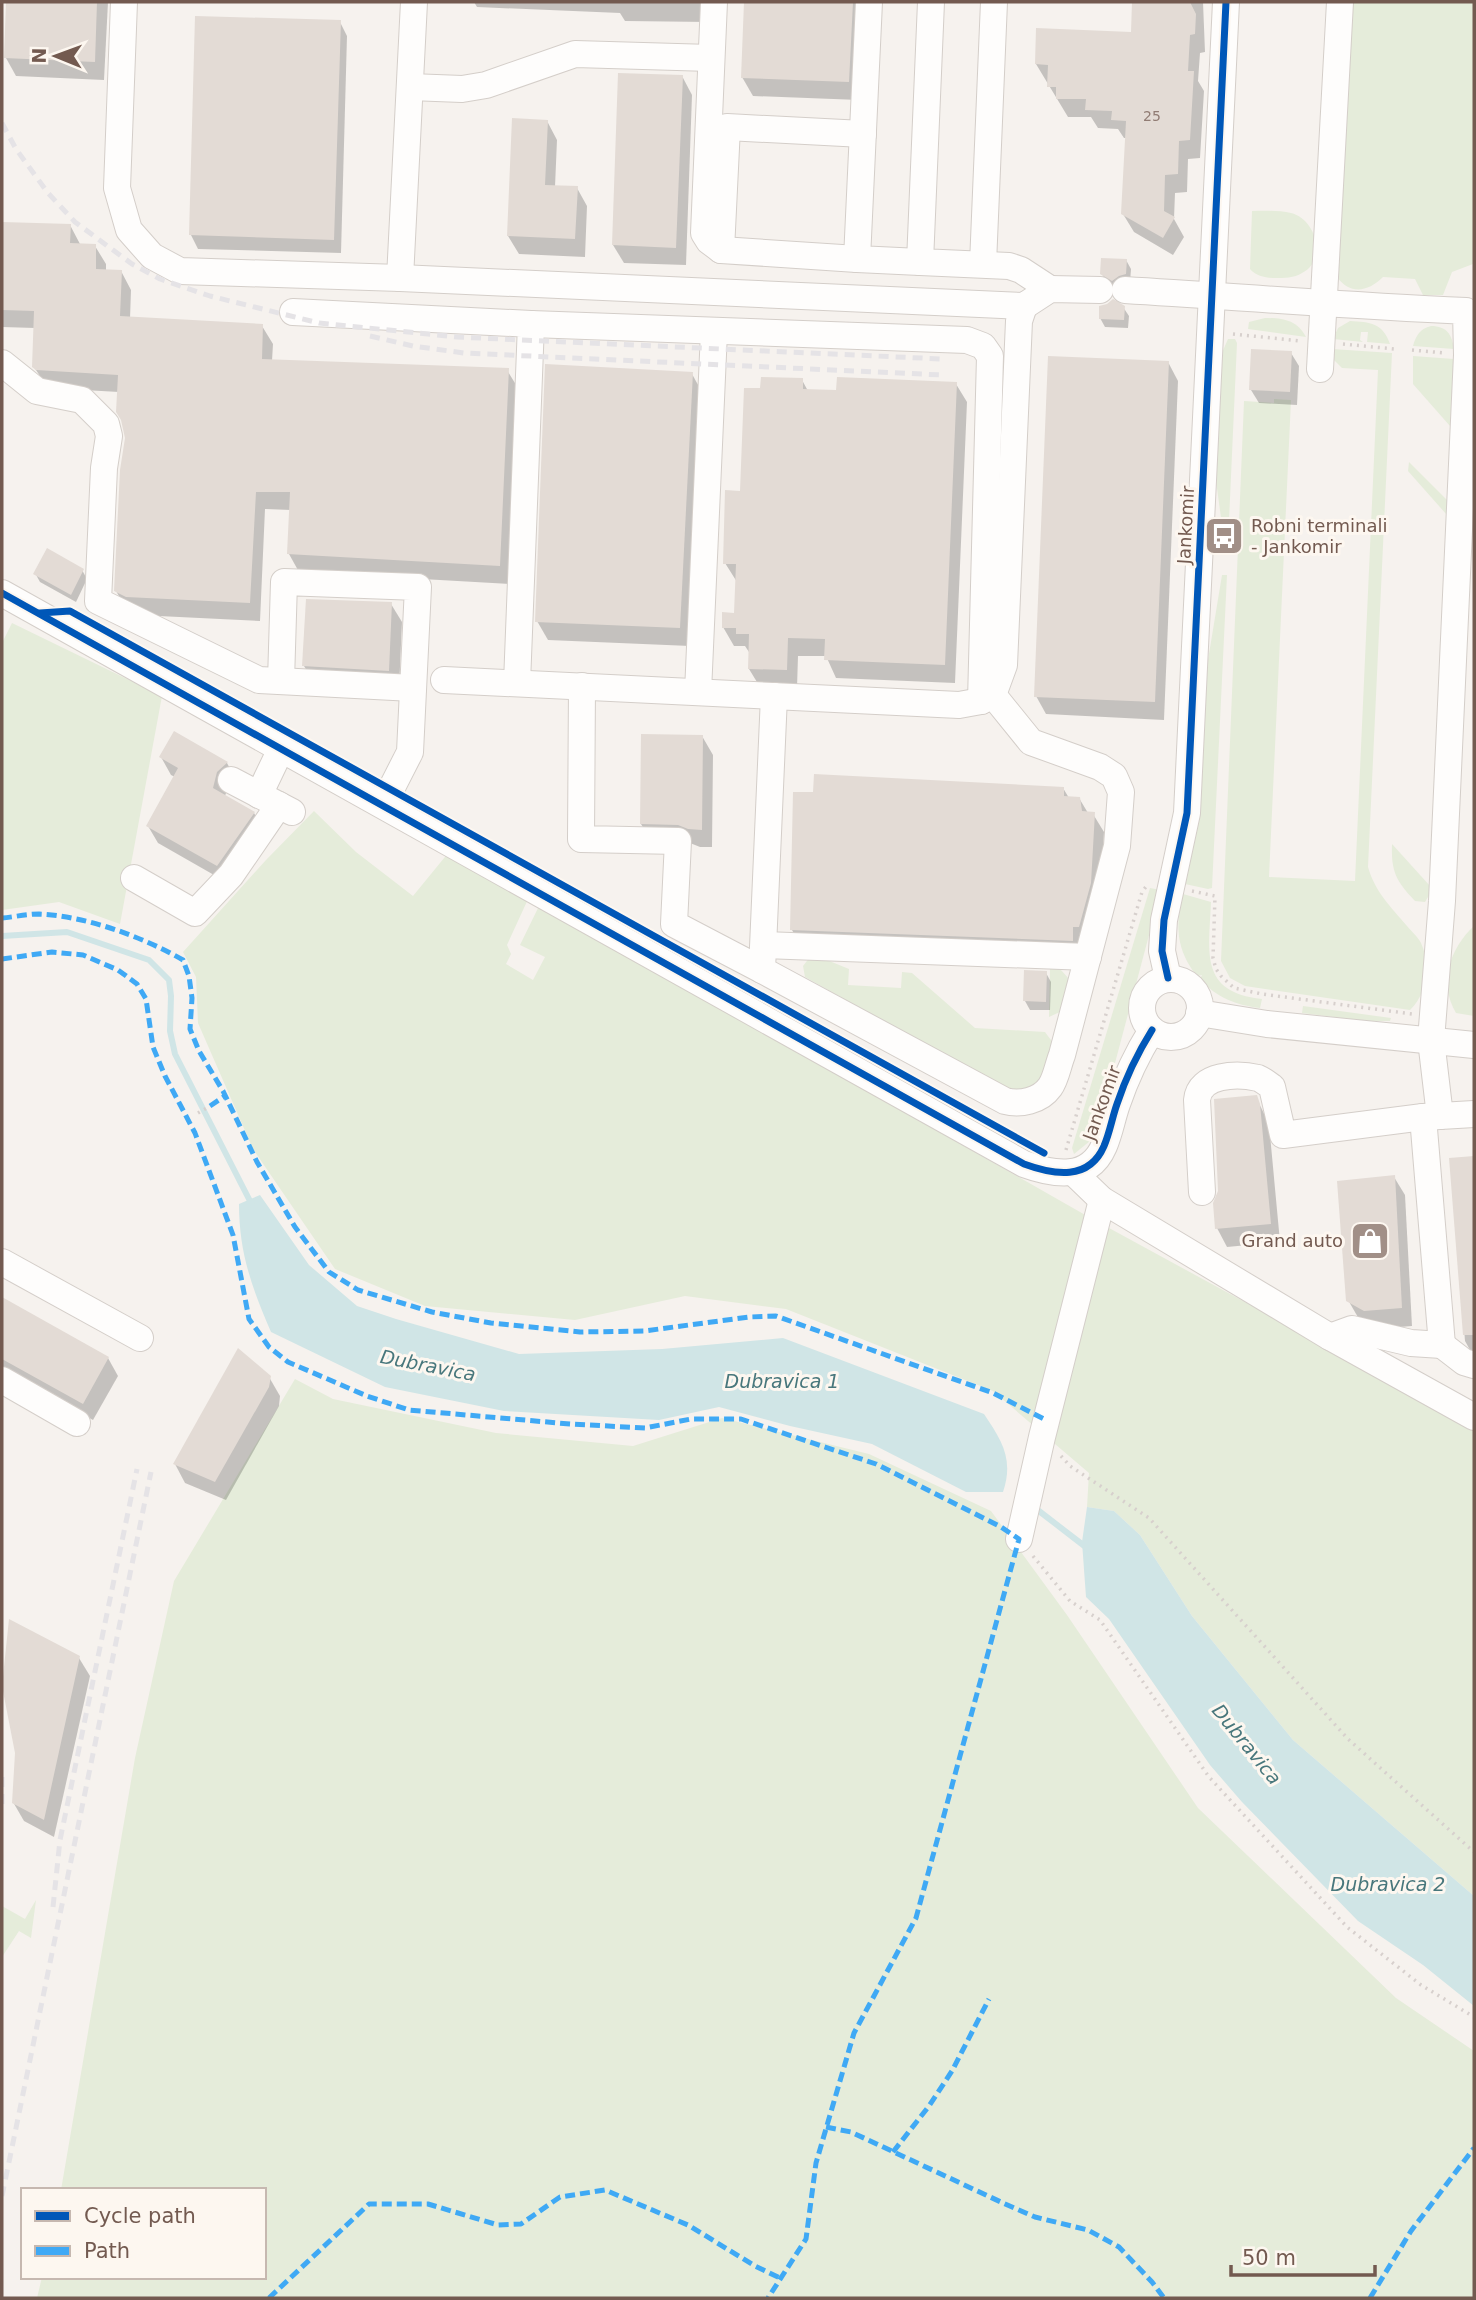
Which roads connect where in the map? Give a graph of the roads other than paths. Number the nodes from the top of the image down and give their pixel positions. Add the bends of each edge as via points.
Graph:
1 (124, 2) edge
2 (414, 2) edge
3 (714, 2) edge
4 (869, 2) edge
5 (932, 2) edge
6 (994, 2) edge
7 (1226, 2) edge
8 (1340, 2) edge
9 (711, 58) junction
10 (410, 87) junction
11 (863, 134) junction
12 (721, 250) junction
13 (857, 259) junction
14 (920, 262) junction
15 (983, 264) junction
16 (400, 278) junction
17 (1050, 289) junction
18 (1212, 295) junction
19 (1323, 304) junction
20 (1024, 306) junction
21 (293, 312) dead end
22 (531, 324) junction
23 (714, 332) junction
24 (2, 363) edge
25 (1320, 369) dead end
26 (2, 593) edge
27 (444, 680) dead end
28 (281, 681) junction
29 (517, 684) junction
30 (582, 686) junction
31 (413, 688) junction
32 (698, 692) junction
33 (774, 696) junction
34 (987, 698) junction
35 (281, 749) junction
36 (230, 780) dead end
37 (277, 804) junction
38 (383, 806) junction
39 (134, 878) dead end
40 (763, 957) junction
41 (1088, 957) junction
42 (1168, 978) junction
43 (1199, 1013) junction
44 (1432, 1028) junction
45 (1152, 1030) junction
46 (1474, 1045) edge
47 (1474, 1114) edge
48 (1432, 1117) junction
49 (1068, 1163) junction
50 (1202, 1192) dead end
51 (1102, 1200) junction
52 (2, 1262) edge
53 (1330, 1337) junction
54 (140, 1338) dead end
55 (1442, 1345) junction
56 (1474, 1365) edge
57 (2, 1380) edge
58 (1474, 1417) edge
59 (77, 1423) dead end
60 (1019, 1539) road end

1 - 16 street via 117,188 128,230 152,256 180,271
2 - 10 street
3 - 9 street
4 - 11 street
5 - 14 street
6 - 15 street
7 - 18 street, Jankomir
8 - 19 street
9 - 10 street via 575,54 486,85
9 - 12 street via 704,233
10 - 16 street
11 - 12 street via 727,127
11 - 13 street
12 - 13 street
13 - 14 street
14 - 15 street
15 - 17 street via 1021,270
16 - 20 street
17 - 18 street
17 - 20 street
18 - 19 street
18 - 42 street, Jankomir via 1186,813 1163,935
19 - 25 street
19 - 44 street via 1466,311 1442,901
20 - 34 street via 1019,321 1004,665
21 - 22 street
22 - 23 street
22 - 29 street
23 - 32 street
23 - 34 street via 967,340 983,346 990,356
24 - 28 street via 37,391 82,400 106,424 109,436 98,601 259,680
26 - 35 street
27 - 29 street
28 - 31 street
28 - 31 street via 285,582 418,587
29 - 30 street
30 - 32 street
30 - 40 street via 581,839 678,841 674,923
31 - 38 street via 410,752
32 - 33 street
33 - 34 street via 959,705
33 - 40 street
34 - 41 street via 1031,742 1100,766 1114,776 1121,792 1117,846
35 - 37 street
35 - 38 street
36 - 37 street
37 - 39 street via 231,875 195,913
38 - 49 street via 1024,1164 1049,1172
40 - 41 street
40 - 41 street via 1018,1105 1050,1087
42 - 43 street via 1189,985 1199,1001
42 - 45 street via 1154,984 1142,1000 1144,1020
43 - 44 street via 1267,1024
43 - 45 street via 1185,1033 1167,1037
44 - 46 street
44 - 48 street
45 - 49 street, Jankomir via 1132,1065 1101,1152 1093,1162
47 - 48 street
48 - 50 street via 1283,1135 1272,1087 1261,1079 1206,1081 1197,1100
48 - 55 street
49 - 51 street
51 - 53 street
51 - 60 street
52 - 54 street
53 - 55 street via 1352,1329
53 - 58 street
55 - 56 street
57 - 59 street

